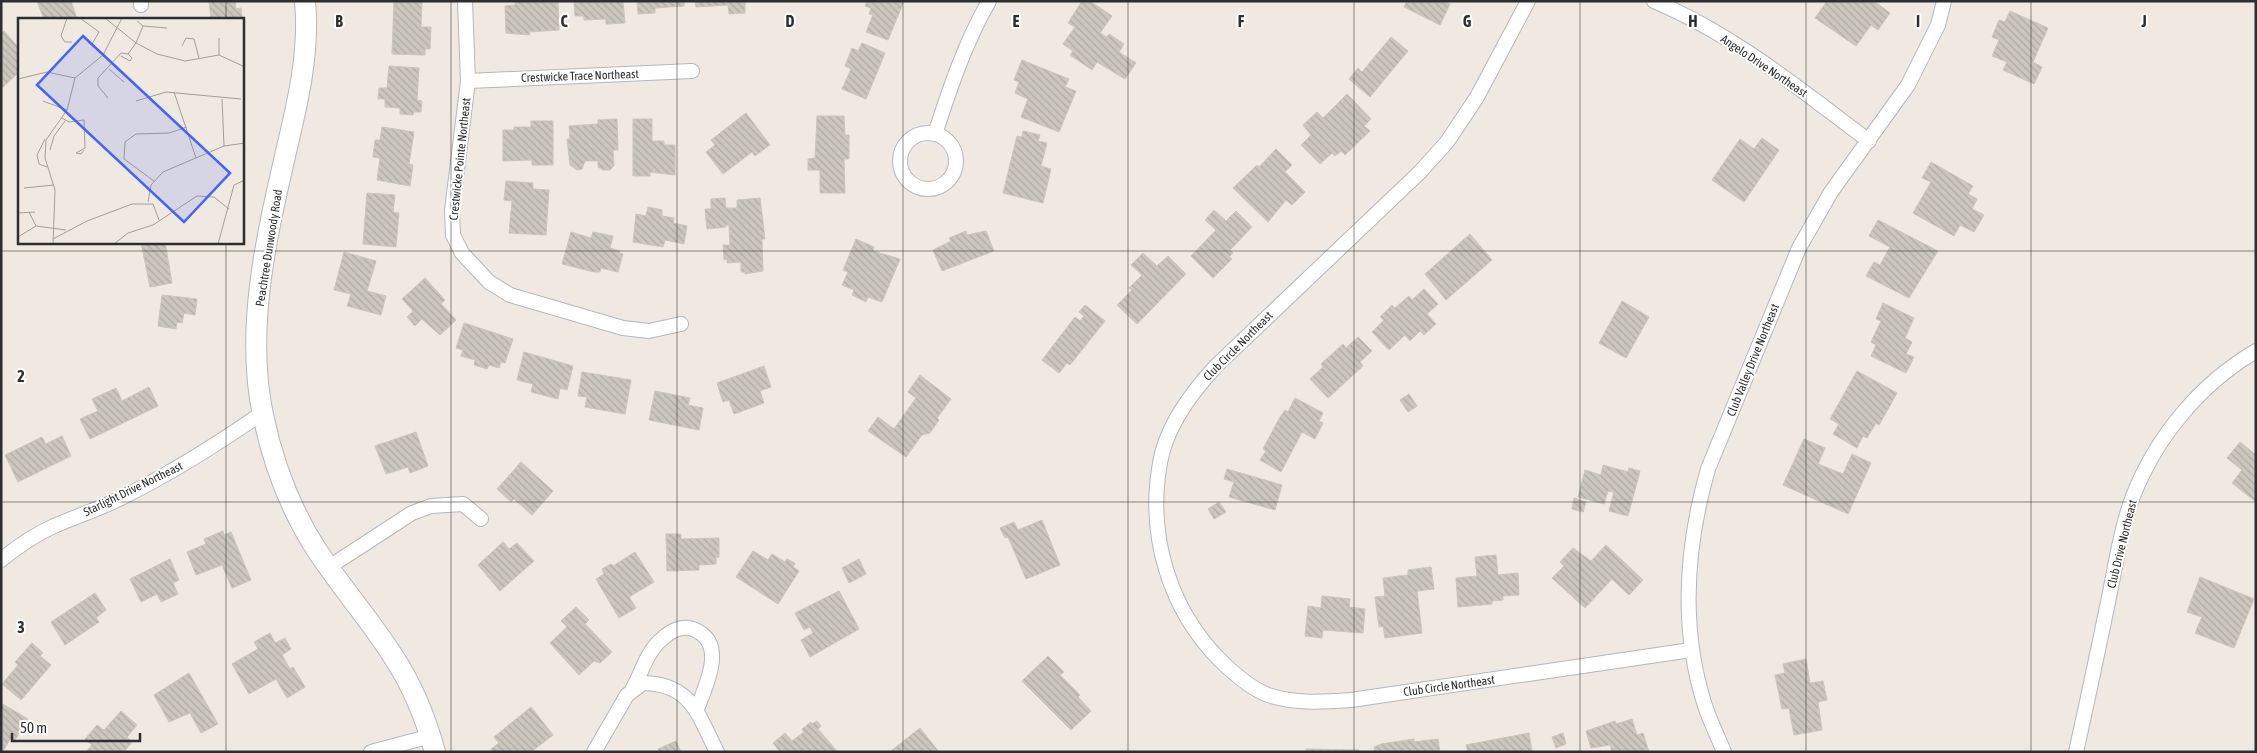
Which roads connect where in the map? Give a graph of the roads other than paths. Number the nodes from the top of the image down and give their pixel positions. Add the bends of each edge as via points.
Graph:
1 (305, 1) edge
2 (465, 1) edge
3 (989, 1) edge
4 (1528, 1) edge
5 (1654, 1) edge
6 (1944, 1) edge
7 (692, 72) dead end
8 (468, 81) junction
9 (935, 134) junction
10 (1869, 141) junction
11 (681, 324) dead end
12 (2256, 351) edge
13 (262, 413) junction
14 (481, 519) dead end
15 (1, 560) edge
16 (329, 567) junction
17 (1691, 650) junction
18 (633, 688) junction
19 (697, 710) junction
20 (433, 744) edge
21 (371, 752) edge
22 (594, 752) edge
23 (717, 752) edge
24 (1724, 752) edge
25 (2076, 752) edge

1 - 13 main road, Peachtree Dunwoody Road via 301,88 271,218 260,288 256,354
2 - 8 street, Crestwicke Pointe Northeast
3 - 9 street via 958,65
4 - 17 street, Club Circle Northeast via 1478,97 1447,142 1420,172 1216,366 1186,402 1170,433 1160,463 1156,508 1161,554 1178,603 1207,647 1252,687 1286,700 1351,700
5 - 10 street, Angelo Drive Northeast via 1762,62
6 - 10 street, Club Valley Drive Northeast via 1938,25 1908,84
7 - 8 street, Crestwicke Trace Northeast
8 - 11 street, Crestwicke Pointe Northeast via 452,210 453,235 474,268 510,295 607,324 649,331
9 - 9 street via 911,138 901,153 903,176 919,188 932,189 944,184 954,172 954,151 948,140
10 - 17 street, Club Valley Drive Northeast via 1831,192 1799,248 1708,469 1697,506 1690,556
12 - 25 street, Club Drive Northeast via 2205,388 2175,422 2145,470 2124,526
13 - 15 street, Starlight Drive Northeast via 214,447 161,478 106,506 51,528
13 - 16 main road, Peachtree Dunwoody Road via 276,467 294,510
14 - 16 street via 463,504 431,506 412,513
16 - 20 main road, Peachtree Dunwoody Road via 394,657
17 - 24 street, Club Valley Drive Northeast via 1705,706
18 - 19 street via 642,683 662,686 681,694
18 - 19 street via 661,639 680,628 691,628 706,637 713,652
18 - 22 street
19 - 23 street
20 - 21 street

